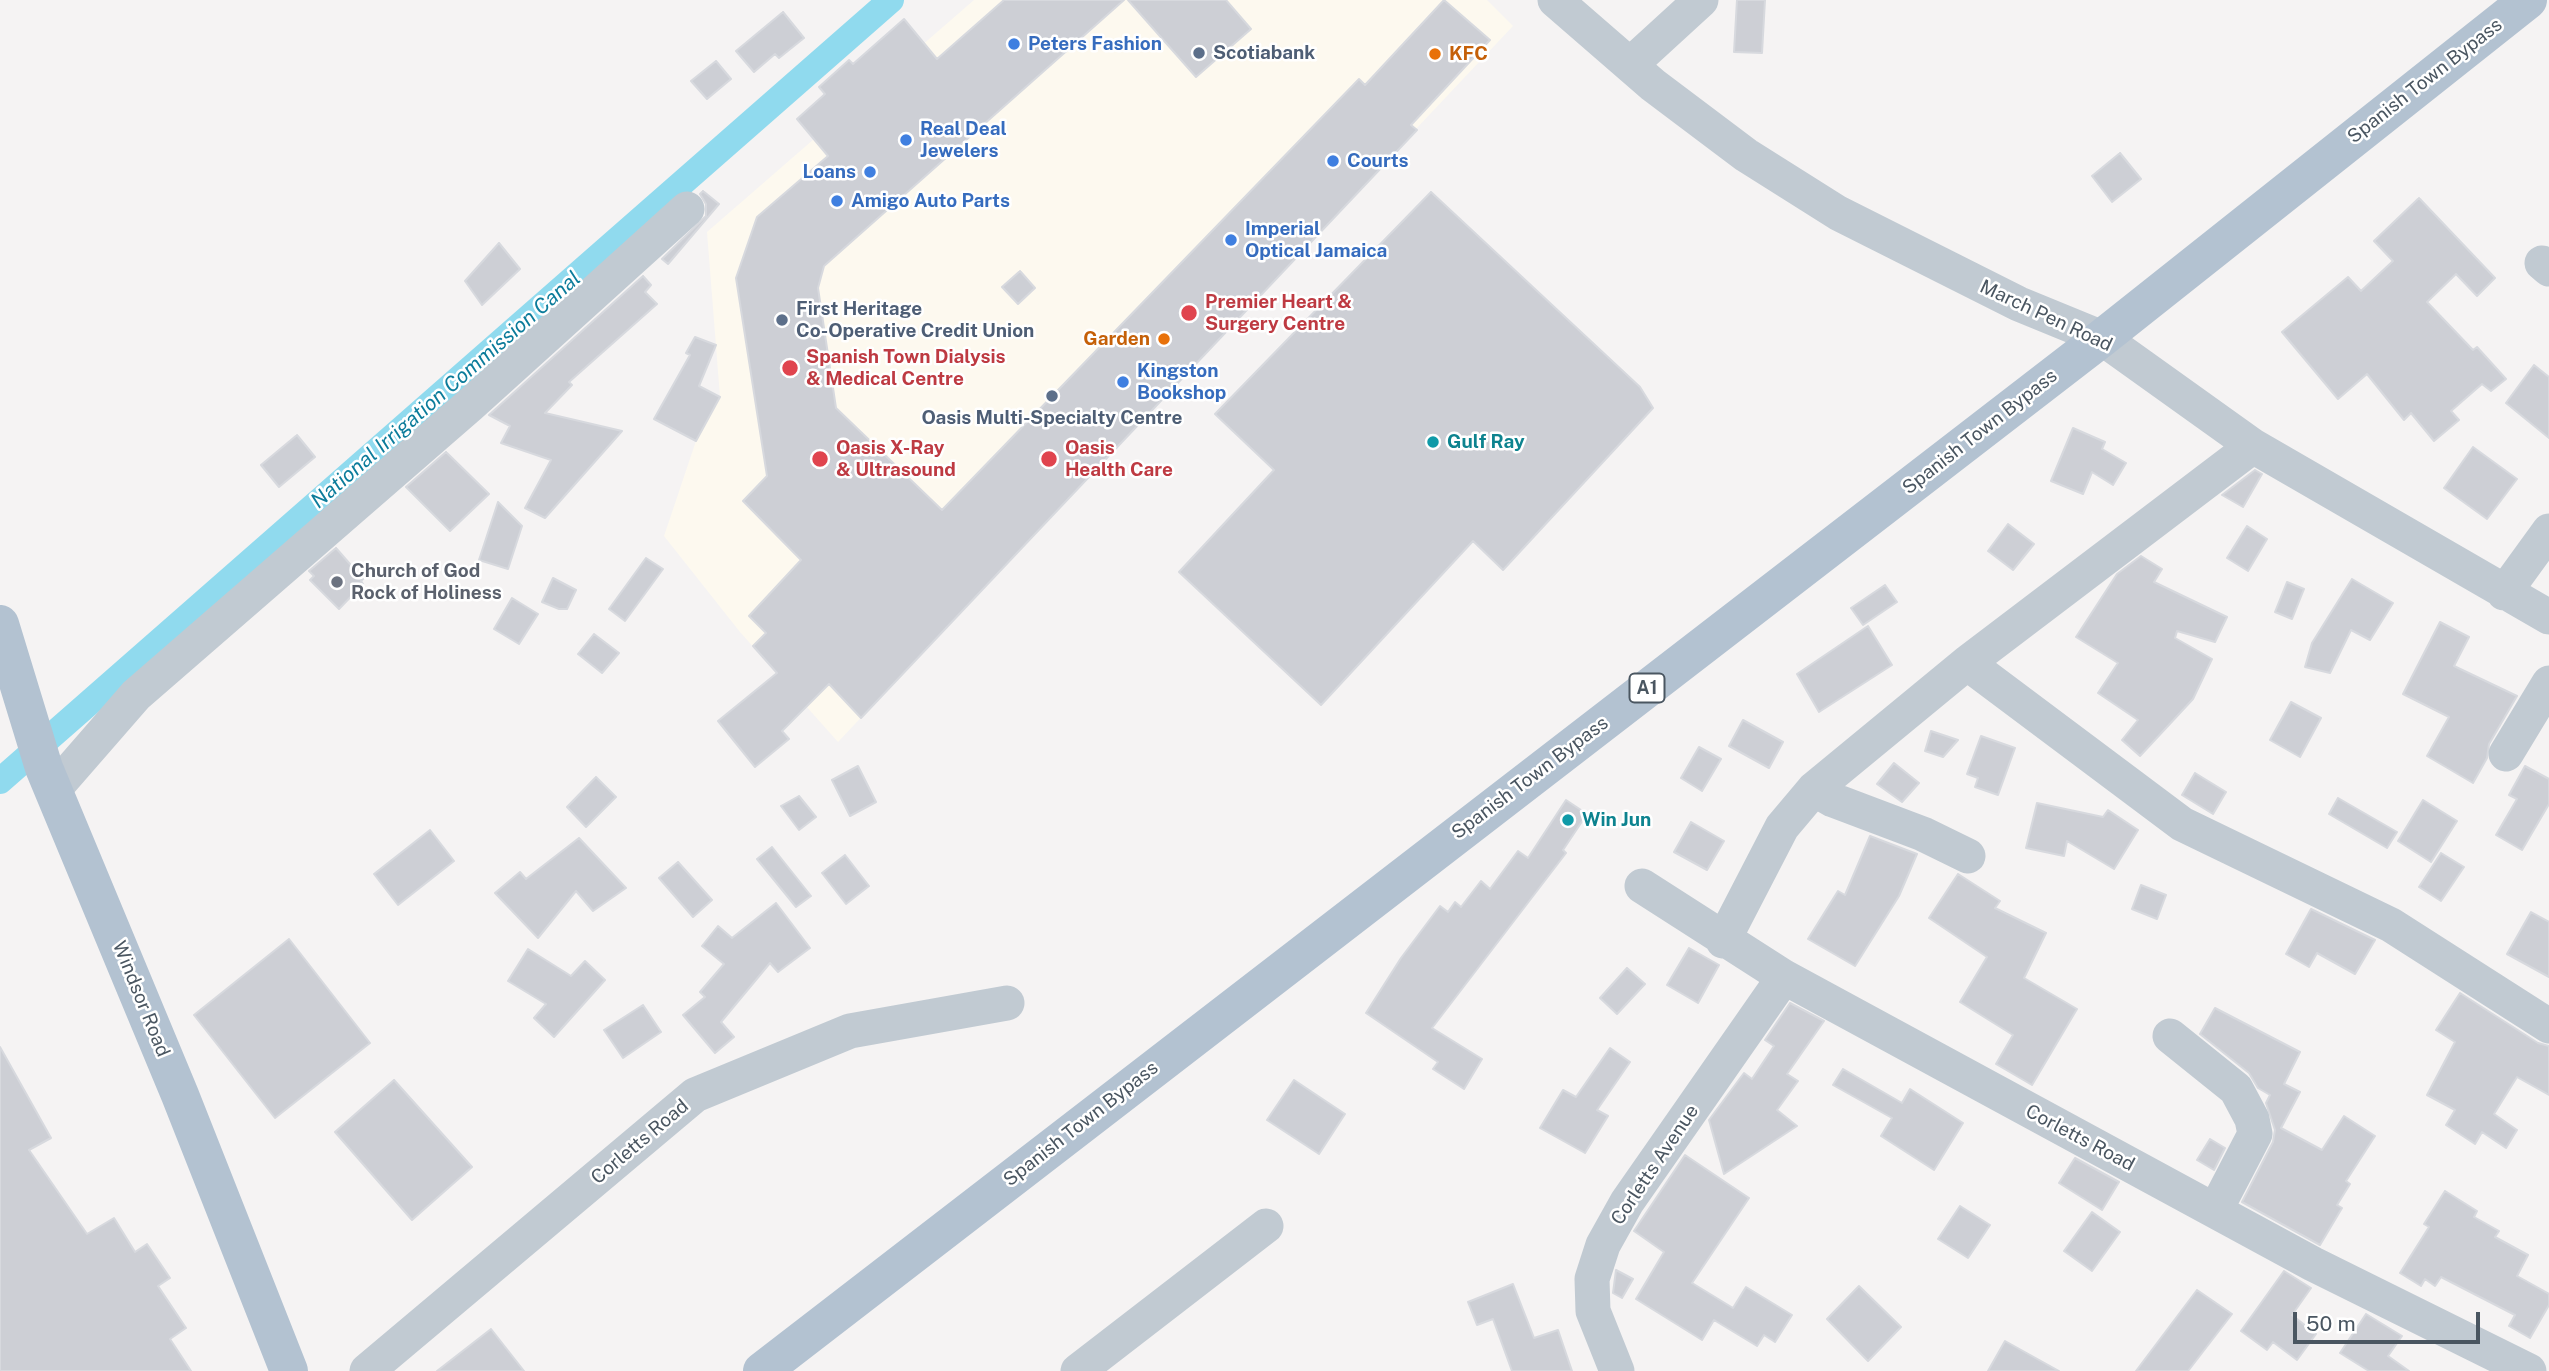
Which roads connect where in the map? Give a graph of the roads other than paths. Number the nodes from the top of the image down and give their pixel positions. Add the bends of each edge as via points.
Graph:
1 (1555, 0) edge
2 (1700, 0) edge
3 (2528, 0) edge
4 (1630, 65) junction
5 (687, 209) dead end
6 (2102, 338) junction
7 (2253, 446) junction
8 (2549, 531) edge
9 (2504, 593) junction
10 (2549, 617) edge
11 (0, 624) edge
12 (1967, 663) junction
13 (2549, 683) edge
14 (2506, 754) dead end
15 (50, 778) junction
16 (1814, 789) junction
17 (1968, 856) dead end
18 (1642, 886) dead end
19 (1723, 941) junction
20 (1784, 977) junction
21 (1007, 1003) dead end
22 (2549, 1026) edge
23 (2170, 1036) dead end
24 (2215, 1211) junction
25 (1266, 1226) dead end
26 (2530, 1367) edge
27 (289, 1371) edge
28 (367, 1371) edge
29 (762, 1371) edge
30 (1078, 1371) edge
31 (1617, 1371) edge

1 - 4 street, March Pen Road
2 - 4 street
3 - 6 main road, Spanish Town Bypass / A1
4 - 6 street, March Pen Road via 1746,155 1838,213 2019,304
5 - 15 street via 136,695
6 - 7 street, March Pen Road
6 - 29 main road, Spanish Town Bypass / A1
7 - 9 street, March Pen Road
7 - 12 street
8 - 9 street
9 - 10 street, March Pen Road
11 - 15 main road, Windsor Road
12 - 16 street
12 - 22 street via 2182,824 2391,925
13 - 14 street
15 - 27 main road, Windsor Road
16 - 17 street
16 - 19 street via 1782,827
18 - 19 street, Corletts Road
19 - 20 street, Corletts Road
20 - 24 street, Corletts Road
20 - 31 street, Corletts Avenue via 1627,1202 1603,1245 1592,1279 1593,1311
21 - 28 street, Corletts Road via 850,1031 695,1095
23 - 24 street via 2236,1089 2252,1118 2255,1134
24 - 26 street, Corletts Road via 2313,1264
25 - 30 street

